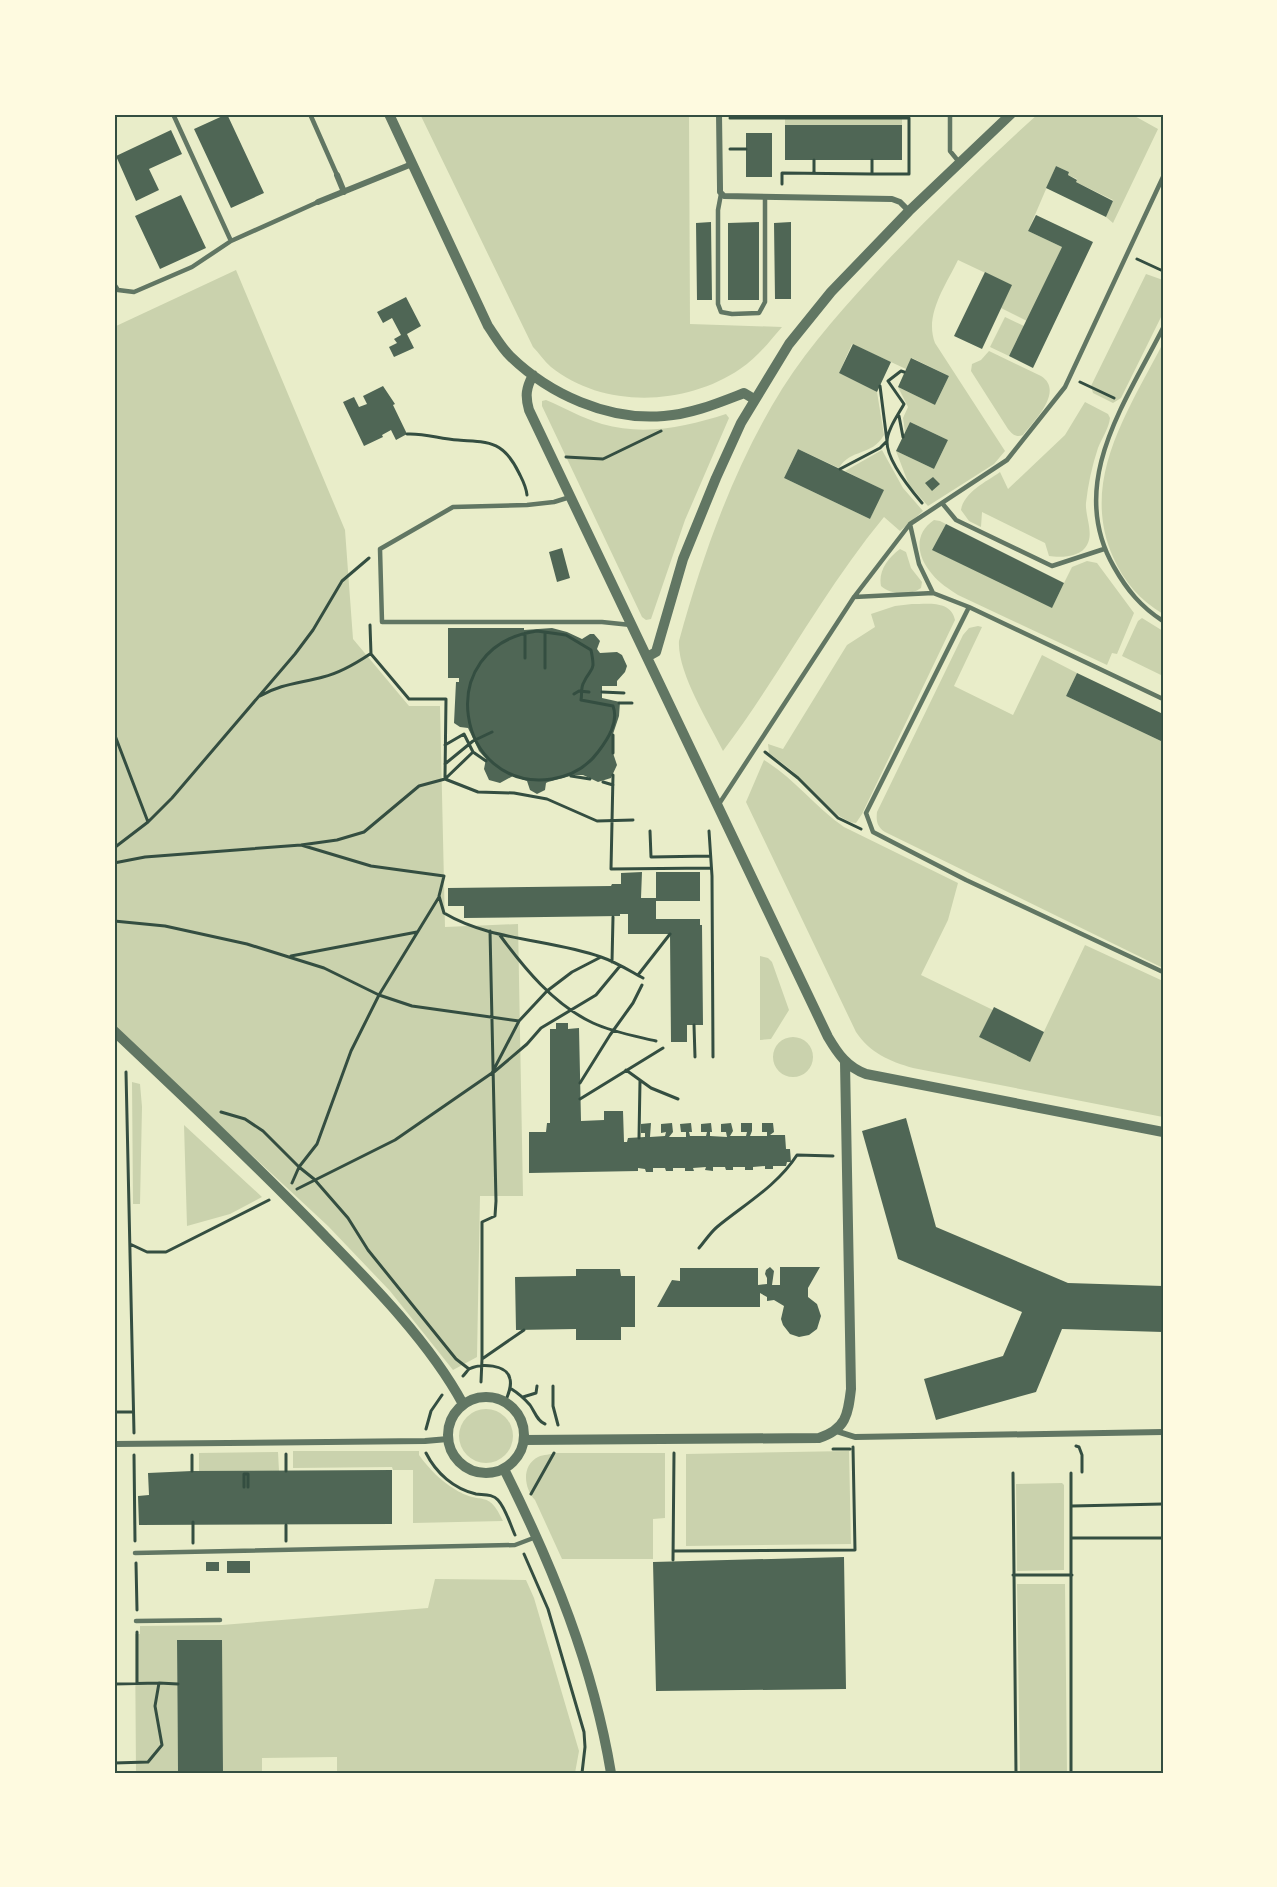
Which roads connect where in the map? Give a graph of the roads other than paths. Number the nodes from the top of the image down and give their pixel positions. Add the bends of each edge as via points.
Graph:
1 (173, 114) edge
2 (310, 114) edge
3 (389, 114) edge
4 (950, 114) edge
5 (1011, 114) edge
6 (719, 116) edge
7 (959, 162) junction
8 (412, 164) junction
9 (337, 176) joint
10 (1163, 177) edge
11 (344, 192) junction
12 (721, 194) junction
13 (765, 198) junction
14 (318, 202) joint
15 (909, 211) junction
16 (231, 241) junction
17 (114, 284) edge
18 (1163, 328) edge
19 (533, 375) junction
20 (754, 399) junction
21 (570, 497) junction
22 (942, 503) junction
23 (910, 524) junction
24 (1104, 549) junction
25 (933, 593) junction
26 (854, 597) junction
27 (969, 607) junction
28 (1163, 621) edge
29 (632, 625) junction
30 (647, 657) junction
31 (1163, 699) edge
32 (718, 804) junction
33 (1163, 972) edge
34 (114, 1031) edge
35 (845, 1062) junction
36 (1163, 1132) edge
37 (463, 1404) junction
38 (836, 1431) junction
39 (1163, 1432) edge
40 (448, 1438) junction
41 (524, 1440) junction
42 (114, 1444) edge
43 (504, 1469) junction
44 (538, 1536) junction
45 (135, 1553) road end
46 (220, 1620) dead end
47 (136, 1621) road end
48 (611, 1773) edge

1 - 16 lane
2 - 9 lane
3 - 8 street
4 - 7 lane via 950,151
5 - 7 street
6 - 12 street
7 - 15 street
8 - 11 street
8 - 19 street via 488,326 509,355
9 - 11 street
10 - 22 lane via 1065,387 1007,460
11 - 14 street
12 - 13 street
12 - 13 lane via 718,304 721,312 732,314 759,313 765,302
13 - 15 street via 892,199
14 - 16 lane
15 - 20 street via 831,292 789,344
16 - 17 lane via 192,267 134,292 118,290
18 - 24 lane via 1104,449 1096,482 1096,517
19 - 20 street via 593,406 639,416 693,411 744,393
19 - 21 street via 527,387 529,410
20 - 30 street via 683,559 656,652
21 - 29 street
21 - 29 lane via 527,505 453,507 380,549 382,622
22 - 23 lane
22 - 24 lane via 956,520 1052,566
23 - 25 lane via 919,564
23 - 26 lane
24 - 28 lane via 1133,597
25 - 26 lane
25 - 27 lane
26 - 32 lane
27 - 31 lane
27 - 33 lane via 866,813 873,831 966,880
29 - 30 street
30 - 32 street
32 - 35 street via 828,1037
34 - 37 street via 286,1195 375,1287 453,1385
35 - 36 street via 866,1074
35 - 38 street via 851,1389 844,1422
37 - 40 street via 454,1414
37 - 41 street via 484,1397 505,1402 520,1418
38 - 39 street via 855,1437
38 - 41 street via 819,1438 559,1445
40 - 42 street
40 - 43 street via 454,1456 468,1469 480,1473
41 - 43 street via 514,1462
43 - 44 street
44 - 45 lane via 515,1545
44 - 48 street via 582,1649
46 - 47 lane

